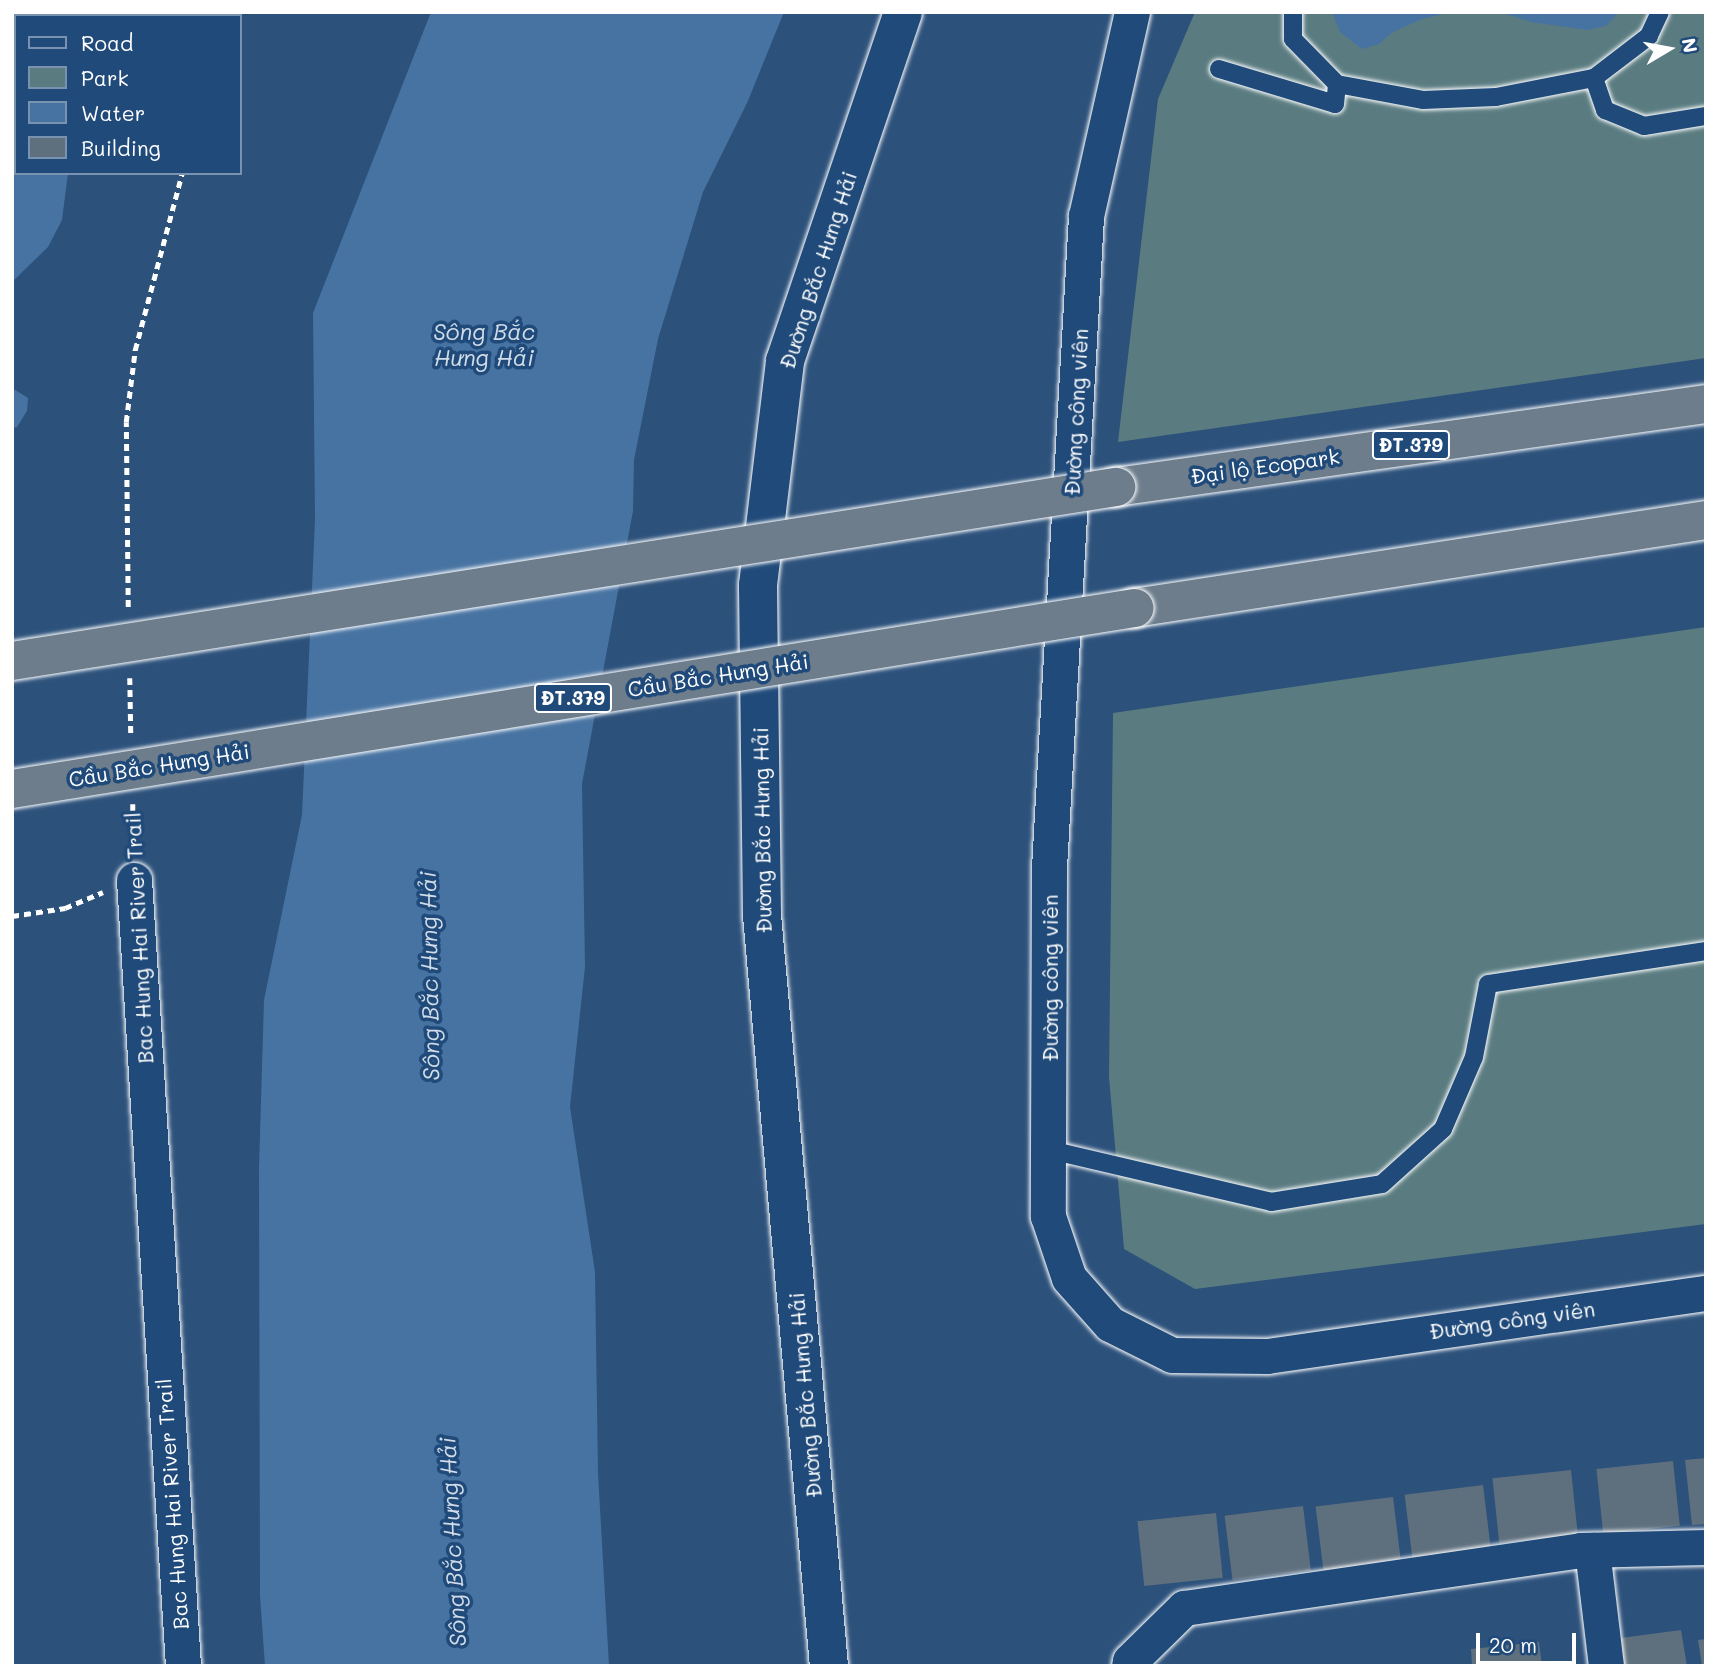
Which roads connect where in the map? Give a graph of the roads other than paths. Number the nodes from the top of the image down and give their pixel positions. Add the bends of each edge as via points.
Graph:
1 (903, 12) edge
2 (1132, 12) edge
3 (1293, 12) edge
4 (1660, 12) edge
5 (1219, 69) dead end
6 (1594, 78) junction
7 (1337, 84) junction
8 (1706, 117) edge
9 (1706, 404) edge
10 (1706, 520) edge
11 (12, 661) edge
12 (12, 789) edge
13 (134, 880) road end
14 (1706, 951) edge
15 (1051, 1150) junction
16 (1706, 1293) edge
17 (1706, 1547) edge
18 (1592, 1550) junction
19 (183, 1666) edge
20 (829, 1666) edge
21 (1129, 1666) edge
22 (1606, 1666) edge

1 - 20 street, Đường Bắc Hưng Hải via 785,361 758,584 762,915
2 - 15 street, Đường công viên via 1086,216 1049,868
3 - 7 lane via 1293,38
4 - 6 lane via 1649,36
5 - 7 lane via 1335,104
6 - 7 lane via 1496,97 1423,100
6 - 8 lane via 1605,110 1644,126
9 - 11 highway, Đại lộ Ecopark / ĐT.379, bridge via 1116,487
10 - 12 highway, Cầu Bắc Hưng Hải / ĐT.379, bridge
13 - 19 street, Bac Hung Hai River Trail
14 - 15 lane via 1488,984 1474,1057 1443,1129 1382,1184 1271,1202
15 - 16 street, Đường công viên via 1048,1216 1069,1278 1110,1324 1172,1355 1267,1356
17 - 18 street
18 - 21 street via 1184,1608
18 - 22 street

